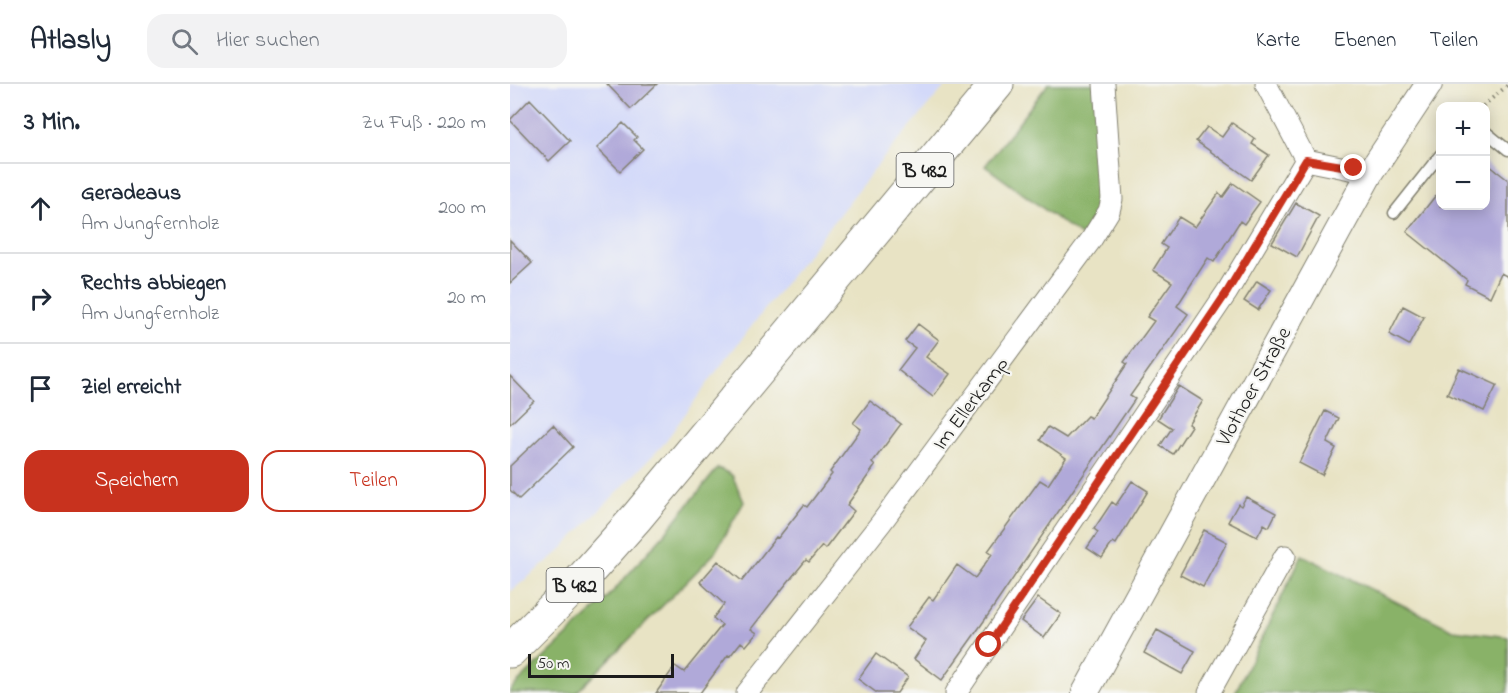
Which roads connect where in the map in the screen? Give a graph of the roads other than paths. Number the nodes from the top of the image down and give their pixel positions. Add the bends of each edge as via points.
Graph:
1 (997, 84) edge
2 (1104, 84) edge
3 (1266, 84) edge
4 (1429, 84) edge
5 (1490, 136) edge
6 (1508, 150) edge
7 (1439, 156) edge
8 (1306, 160) junction
9 (1370, 172) junction
10 (1394, 213) dead end
11 (1285, 556) dead end
12 (510, 651) edge
13 (747, 693) edge
14 (956, 693) edge
15 (1085, 693) edge
16 (1209, 693) edge

1 - 12 main road, B 482 via 637,517
2 - 13 street, Im Ellerkamp via 1112,183 1109,211 881,523
3 - 8 street
4 - 9 street, Vlothoer Straße
5 - 6 lane
7 - 10 lane
8 - 9 street
8 - 14 street via 1227,292
9 - 15 street, Vlothoer Straße
11 - 16 street

